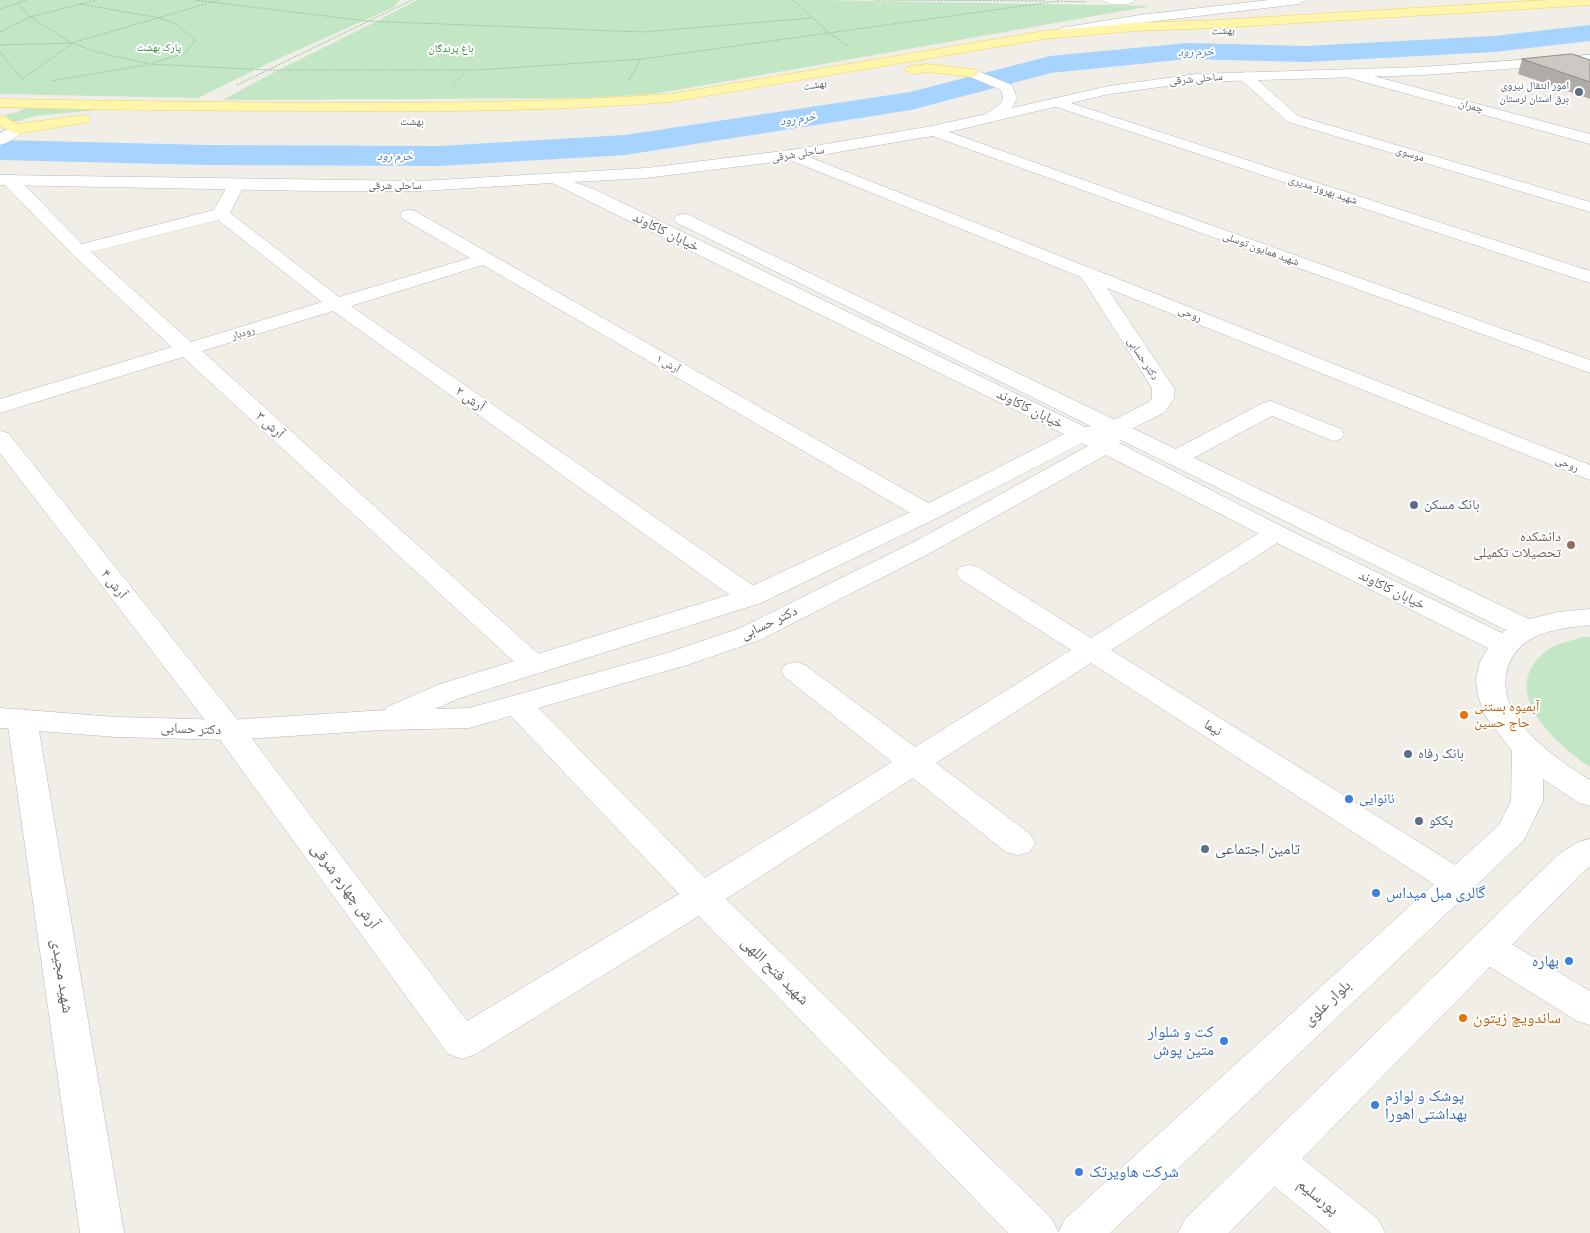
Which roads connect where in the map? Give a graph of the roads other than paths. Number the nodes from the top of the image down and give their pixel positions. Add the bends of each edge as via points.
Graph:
1 (1108, 0) edge
2 (1127, 0) edge
3 (1299, 0) edge
4 (1590, 1) edge
5 (1590, 7) edge
6 (1044, 35) junction
7 (1590, 59) edge
8 (1351, 74) junction
9 (979, 76) junction
10 (1245, 76) junction
11 (670, 98) junction
12 (719, 102) junction
13 (1055, 102) junction
14 (0, 106) edge
15 (202, 107) junction
16 (127, 115) junction
17 (992, 116) junction
18 (586, 118) dead end
19 (0, 120) edge
20 (311, 122) dead end
21 (16, 129) junction
22 (932, 130) junction
23 (1590, 139) edge
24 (0, 140) edge
25 (791, 156) junction
26 (646, 173) junction
27 (5, 180) edge
28 (553, 180) junction
29 (236, 185) junction
30 (625, 192) dead end
31 (601, 200) junction
32 (1590, 207) edge
33 (221, 214) junction
34 (408, 215) dead end
35 (78, 250) junction
36 (485, 259) junction
37 (1088, 273) junction
38 (1590, 277) edge
39 (336, 304) junction
40 (188, 349) junction
41 (1590, 367) edge
42 (0, 406) edge
43 (1082, 434) junction
44 (1333, 434) dead end
45 (1111, 437) junction
46 (0, 438) edge
47 (1176, 458) junction
48 (1590, 473) edge
49 (928, 513) junction
50 (1276, 533) junction
51 (969, 574) dead end
52 (751, 598) junction
53 (1590, 617) edge
54 (1515, 637) junction
55 (1091, 650) junction
56 (534, 665) junction
57 (795, 671) dead end
58 (518, 705) junction
59 (11, 719) edge
60 (383, 720) junction
61 (229, 730) junction
62 (1527, 750) junction
63 (913, 763) junction
64 (1590, 795) edge
65 (1018, 843) dead end
66 (1590, 851) edge
67 (1458, 882) junction
68 (702, 897) junction
69 (1487, 947) junction
70 (1590, 1010) edge
71 (1273, 1160) junction
72 (102, 1233) edge
73 (1037, 1233) edge
74 (1080, 1233) edge
75 (1200, 1233) edge
76 (1363, 1233) edge

1 - 2 street
3 - 6 street via 1140,19
4 - 6 main road, بهشت
5 - 9 main road, بهشت via 1579,11 1103,38 1032,46 975,58 964,65
6 - 11 main road, بهشت
7 - 8 street, ساحلی شرقی
8 - 10 street, ساحلی شرقی
8 - 23 street, چمران
9 - 12 main road, بهشت via 927,68
9 - 17 street via 1007,88 1010,98 1007,105
10 - 13 street, ساحلی شرقی via 1148,84
10 - 32 street, موسوی via 1293,119
11 - 12 main road
11 - 15 main road, بهشت via 466,108
12 - 18 main road, بهشت
13 - 17 street, ساحلی شرقی
13 - 38 street, شهید بهروز مدیری
14 - 15 main road, بهشت
15 - 16 main road
16 - 20 main road
16 - 21 main road
17 - 22 street, ساحلی شرقی
19 - 21 main road
21 - 24 street
22 - 25 street, ساحلی شرقی
22 - 41 street, شهید همایون توسلی
25 - 26 street, ساحلی شرقی
25 - 37 street, روحی
26 - 28 street, ساحلی شرقی
26 - 45 street, خیابان کاکاوند via 630,193
27 - 29 street, ساحلی شرقی
27 - 35 street, آرش ۳
28 - 29 street, ساحلی شرقی via 421,186
28 - 31 street, خیابان کاکاوند
29 - 33 street
30 - 31 street via 608,193 600,196
31 - 43 street, خیابان کاکاوند
33 - 35 street
33 - 39 street, آرش ۲
34 - 36 street, آرش ۱
35 - 40 street, آرش ۳
36 - 39 street, رودبار
36 - 49 street, آرش ۱
37 - 45 street, دکتر حسابی via 1162,388 1163,398 1157,407
37 - 48 street, روحی
39 - 40 street, رودبار
39 - 52 street, آرش ۲
40 - 42 street, رودبار
40 - 56 street, آرش ۳
43 - 45 street, دکتر حسابی
43 - 49 street, دکتر حسابی
44 - 47 street via 1271,408
45 - 47 street, خیابان کاکاوند
45 - 50 street, خیابان کاکاوند
45 - 58 street, دکتر حسابی via 923,546 750,634
46 - 61 street, آرش ۴
47 - 54 street, خیابان کاکاوند
49 - 52 street, دکتر حسابی
50 - 54 street, خیابان کاکاوند
50 - 55 street
51 - 55 street, نیما
52 - 56 street, دکتر حسابی
53 - 54 street via 1558,620
54 - 62 street via 1492,666 1490,691 1502,720
55 - 63 street
55 - 67 street, نیما
56 - 60 street, دکتر حسابی via 450,691
57 - 63 street
58 - 60 street, دکتر حسابی via 469,718
58 - 68 street, شهید فتح اللهی
59 - 61 street, دکتر حسابی via 116,727
59 - 72 street, شهید مجیدی
60 - 61 street, دکتر حسابی
61 - 68 street, آرش چهارم شرقی via 462,1043
62 - 64 street via 1562,779
62 - 67 street, بلوار علوی via 1528,801 1512,832
63 - 65 street
63 - 68 street
66 - 69 street via 1571,863
67 - 74 street, بلوار علوی
68 - 73 street, شهید فتح اللهی
69 - 70 street
69 - 71 street
71 - 75 street
71 - 76 street, پورسلیم

